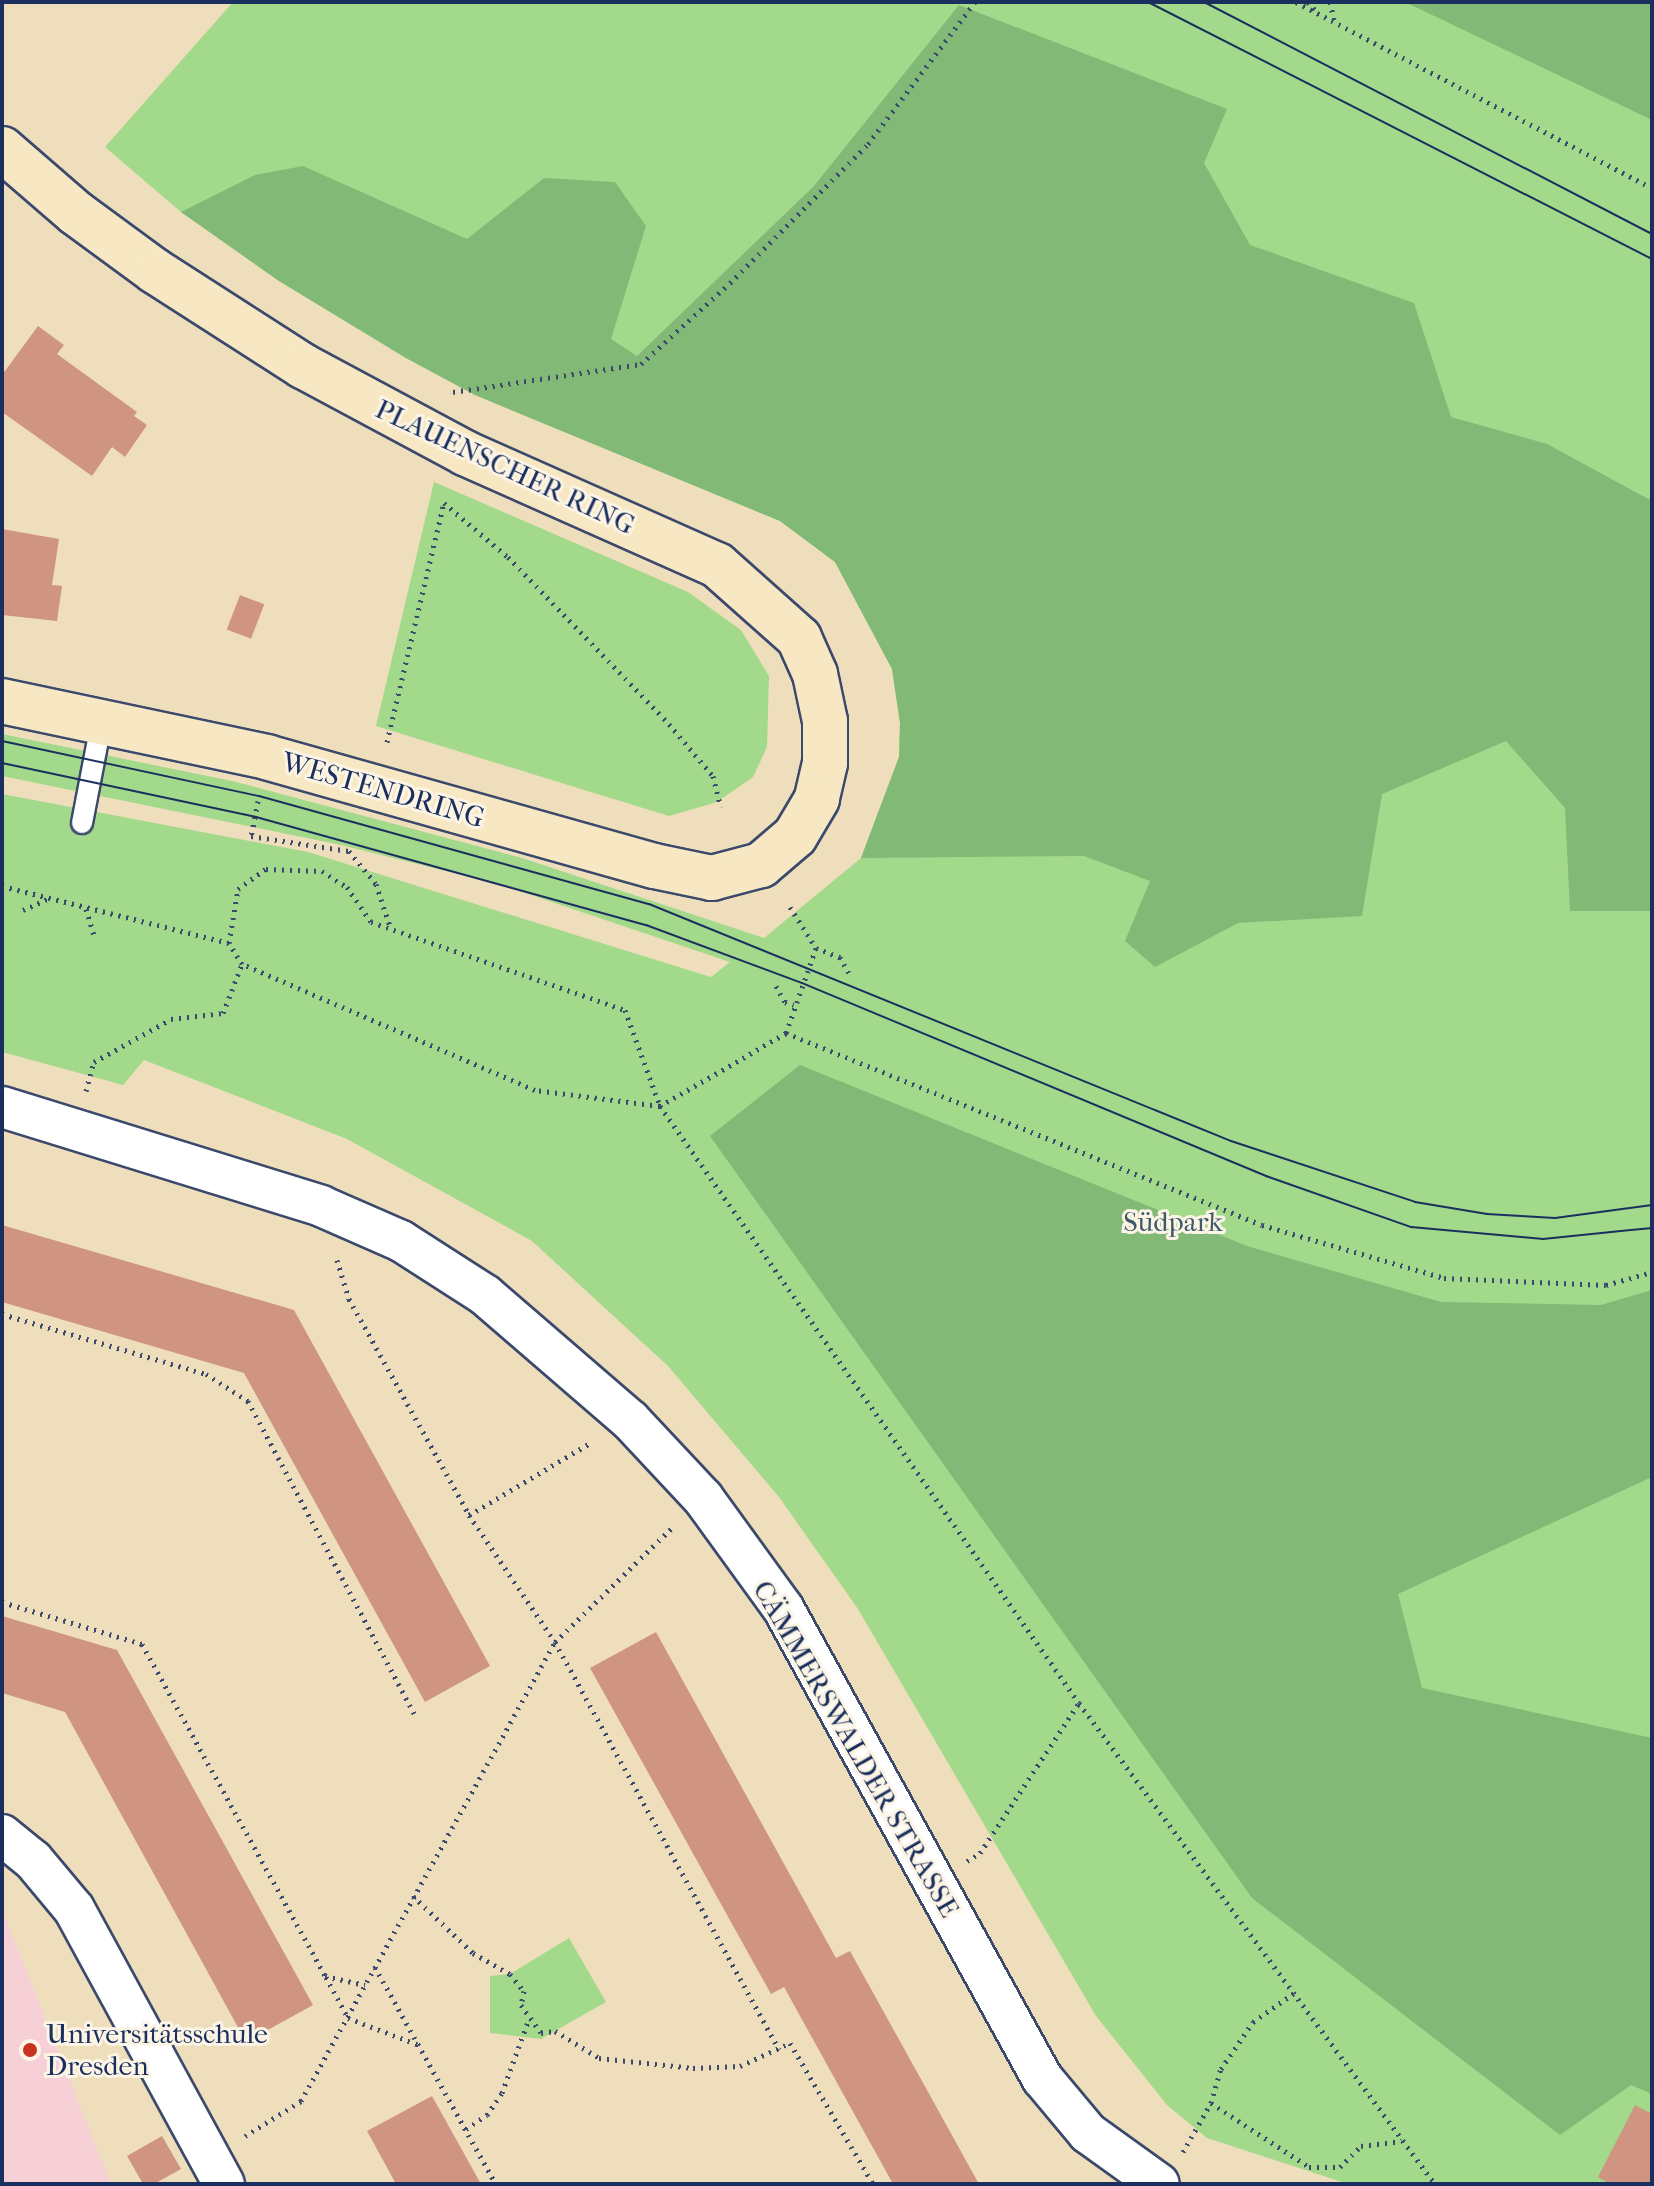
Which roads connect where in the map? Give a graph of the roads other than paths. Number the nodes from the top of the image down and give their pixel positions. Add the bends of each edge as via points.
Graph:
1 (2, 149) edge
2 (2, 701) edge
3 (102, 719) junction
4 (82, 823) dead end
5 (761, 865) joint
6 (2, 1107) edge
7 (2, 1835) edge
8 (1170, 2170) edge
9 (217, 2171) edge

1 - 5 street, PLAUENSCHER RING via 155,271 303,366 465,453 717,565 760,598 799,638 815,674 826,742 817,799 795,836
2 - 3 street, WESTENDRING
3 - 4 lane
3 - 5 street, WESTENDRING via 267,757 654,866 712,878
6 - 8 street, CÄMMERSWALDER STRASSE via 321,1206 401,1241 485,1295 630,1420 703,1498 783,1608 1042,2078 1088,2133
7 - 9 street via 33,1860 74,1909

